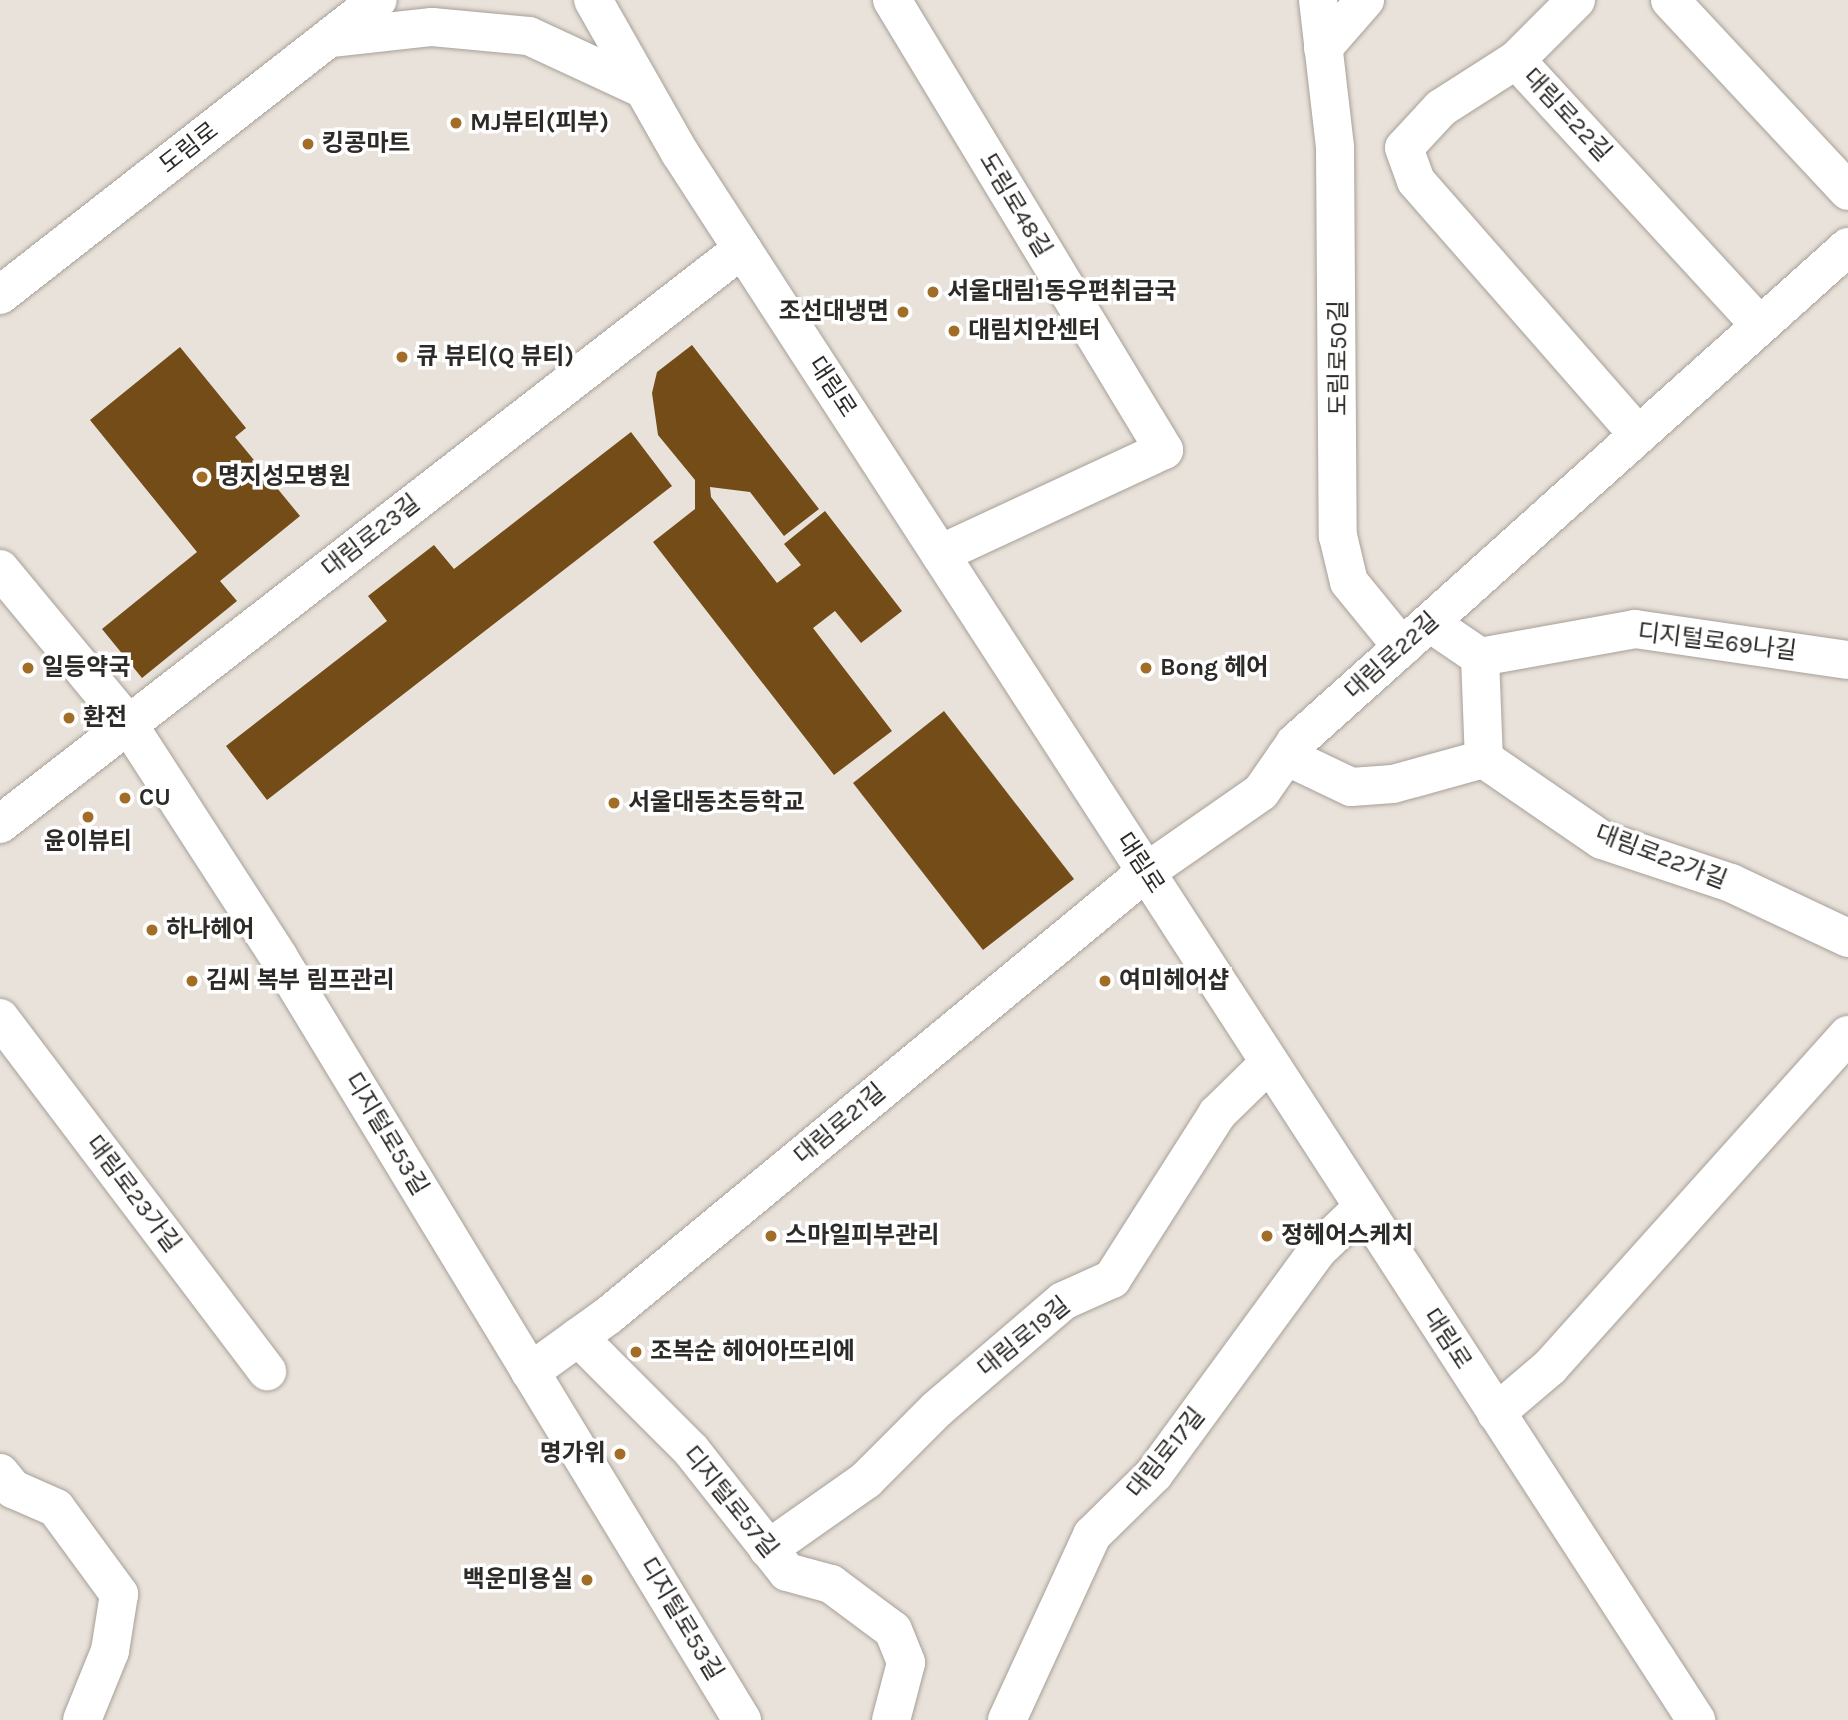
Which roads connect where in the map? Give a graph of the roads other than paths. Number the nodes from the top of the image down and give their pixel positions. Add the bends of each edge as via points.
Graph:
1 (377, 0) edge
2 (593, 0) edge
3 (892, 0) edge
4 (1318, 0) edge
5 (1365, 0) edge
6 (1576, 0) edge
7 (1670, 0) edge
8 (329, 38) junction
9 (1323, 48) junction
10 (1516, 60) junction
11 (643, 89) junction
12 (1848, 191) edge
13 (1848, 247) edge
14 (742, 249) junction
15 (0, 295) edge
16 (1760, 325) junction
17 (1638, 435) junction
18 (940, 554) junction
19 (0, 569) edge
20 (1416, 635) junction
21 (1480, 657) junction
22 (1848, 660) edge
23 (128, 724) junction
24 (1286, 756) junction
25 (1484, 759) junction
26 (0, 824) edge
27 (1146, 872) junction
28 (1848, 937) edge
29 (0, 1018) edge
30 (1848, 1035) edge
31 (1269, 1063) junction
32 (1362, 1208) junction
33 (578, 1338) junction
34 (267, 1371) dead end
35 (530, 1372) junction
36 (1496, 1413) junction
37 (0, 1473) edge
38 (768, 1549) junction
39 (82, 1720) edge
40 (742, 1720) edge
41 (891, 1720) edge
42 (1007, 1720) edge
43 (1696, 1720) edge

1 - 8 street, 도림로
2 - 11 street, 대림로
3 - 18 street, 도림로48길 via 1164,450
4 - 9 street, 도림로50길
5 - 9 street
6 - 10 street
7 - 12 street
8 - 11 street via 432,27 530,36
8 - 15 street, 도림로
9 - 20 street, 도림로50길 via 1337,214 1338,536 1349,582
10 - 16 street, 대림로22길
10 - 17 street via 1441,108 1404,148 1416,181
11 - 14 street, 대림로
13 - 16 street, 대림로22길
14 - 18 street, 대림로
14 - 23 street, 대림로23길
16 - 17 street, 대림로22길
17 - 20 street, 대림로22길
18 - 27 street, 대림로
19 - 23 street, 디지털로53길
20 - 21 street
20 - 24 street, 대림로22길
21 - 22 street, 디지털로69나길 via 1635,629
21 - 25 street
23 - 26 street, 대림로23길
23 - 35 street, 디지털로53길
24 - 25 street via 1351,787 1393,784
24 - 27 street, 대림로22길 via 1261,792
25 - 28 street, 대림로22가길 via 1602,840 1731,883
27 - 31 street, 대림로
27 - 33 street, 대림로21길
29 - 34 street, 대림로23가길
30 - 36 street via 1550,1367
31 - 32 street, 대림로
31 - 38 street, 대림로19길 via 1217,1114 1112,1279 1063,1301 866,1480
32 - 36 street, 대림로
32 - 42 street, 대림로17길 via 1318,1250 1154,1474 1092,1535
33 - 35 street, 대림로21길
33 - 38 street, 디지털로57길 via 691,1450
35 - 40 street, 디지털로53길
36 - 43 street, 대림로
37 - 39 street via 13,1489 56,1508 119,1594 110,1651
38 - 41 street, 디지털로57길 via 787,1572 831,1584 893,1630 905,1663

